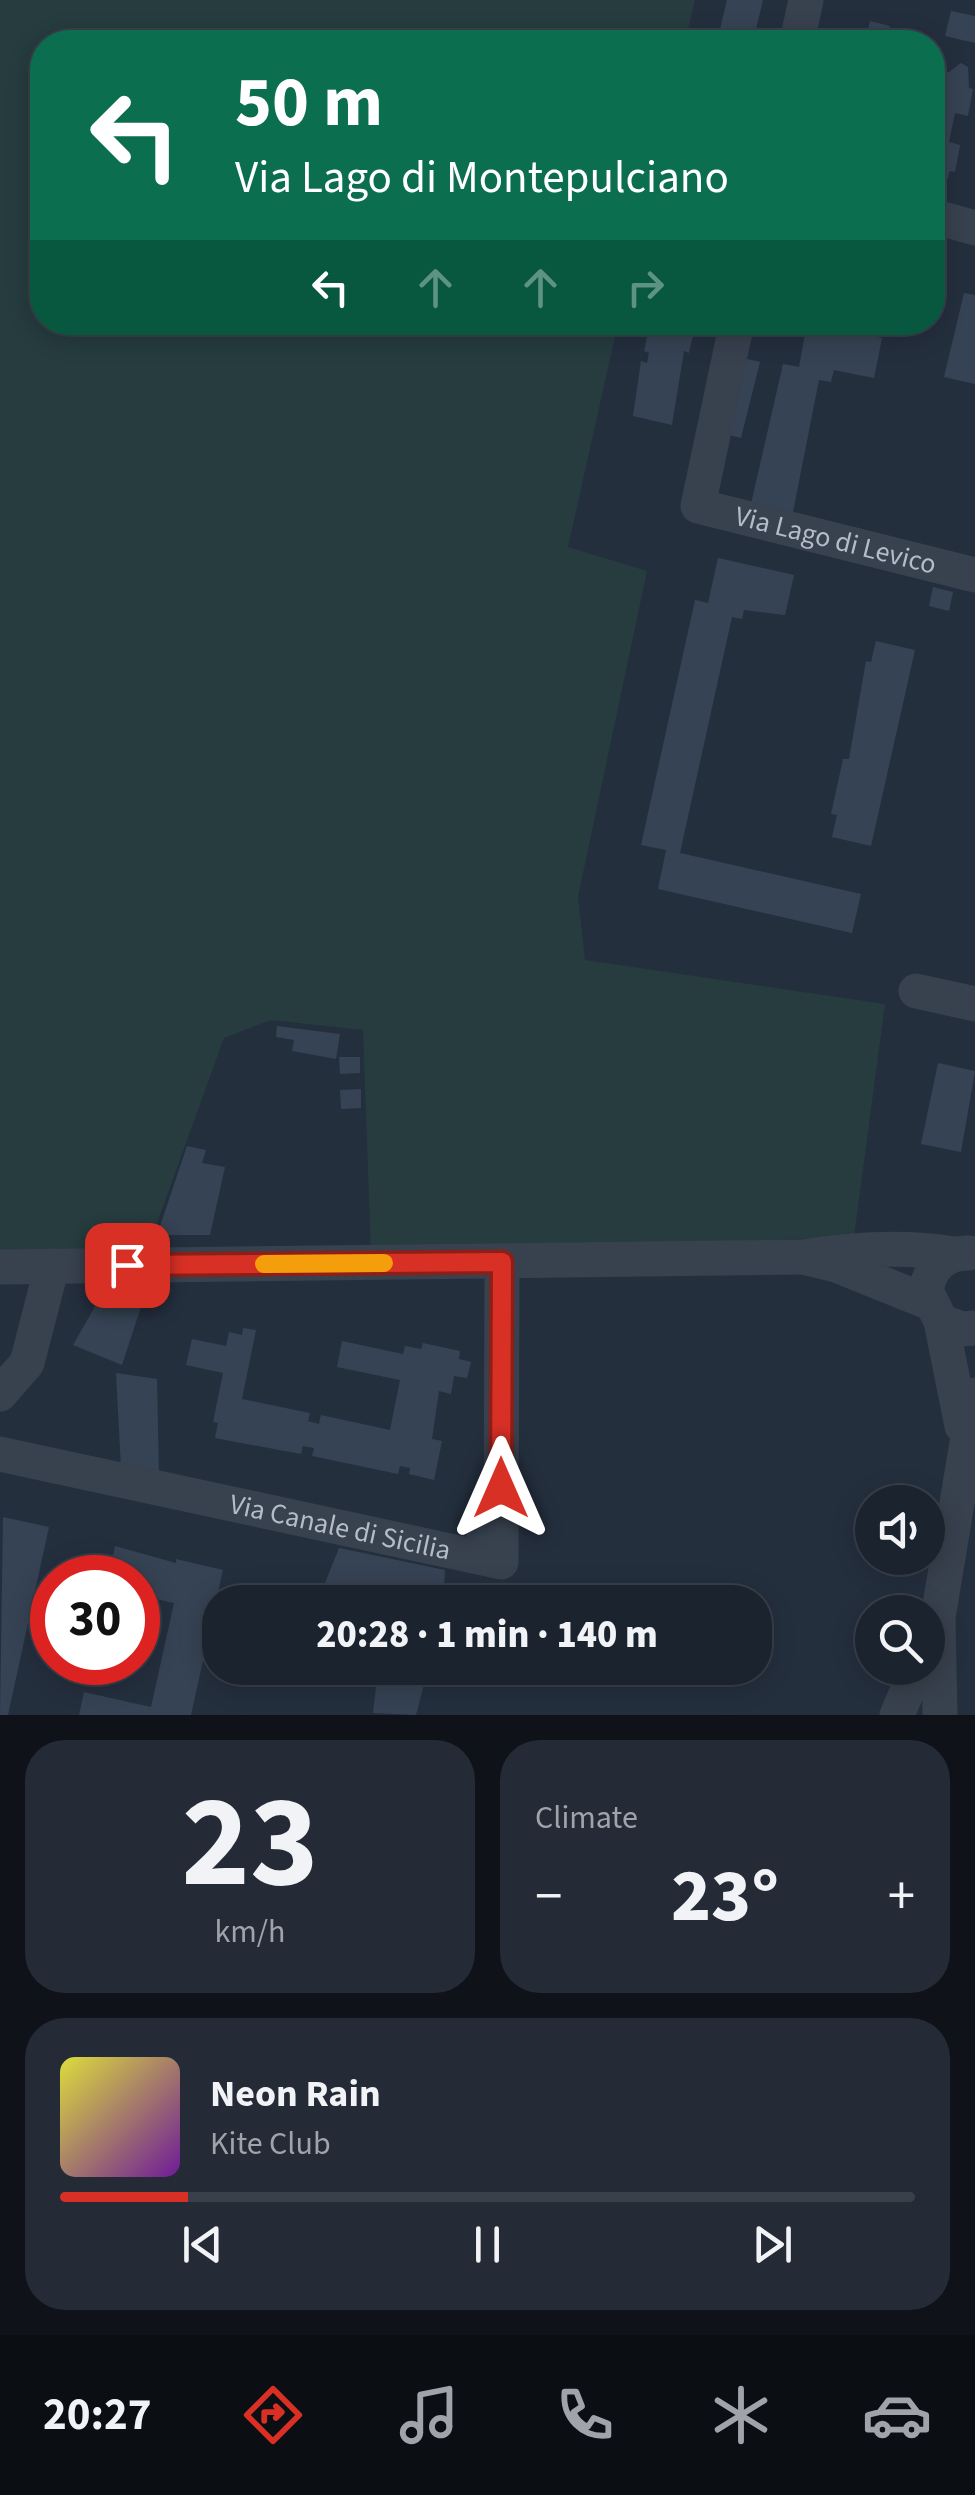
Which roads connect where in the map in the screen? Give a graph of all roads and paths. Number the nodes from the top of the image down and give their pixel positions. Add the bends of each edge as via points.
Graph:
1 (806, 0) edge
2 (800, 30) edge
3 (945, 220) edge
4 (975, 228) edge
5 (734, 335) edge
6 (975, 575) edge
7 (916, 992) dead end
8 (975, 1004) edge
9 (968, 1252) edge
10 (803, 1257) junction
11 (502, 1262) junction
12 (52, 1266) junction
13 (0, 1267) edge
14 (948, 1317) edge
15 (0, 1394) edge
16 (975, 1395) edge
17 (964, 1442) junction
18 (0, 1454) edge
19 (939, 1595) edge
20 (910, 1685) edge
21 (938, 1685) edge
22 (897, 1715) edge
23 (940, 1715) edge

1 - 2 street
3 - 4 street
5 - 6 street, Via Lago di Levico via 698,506
7 - 8 street
9 - 10 street via 846,1250
9 - 14 street via 934,1268 928,1279
10 - 11 street
10 - 14 street via 836,1265
11 - 12 street
11 - 18 street, Via Canale di Sicilia via 501,1562
12 - 13 street
12 - 15 street via 27,1363
14 - 17 street
16 - 17 street
17 - 19 street
20 - 22 street
21 - 23 street

